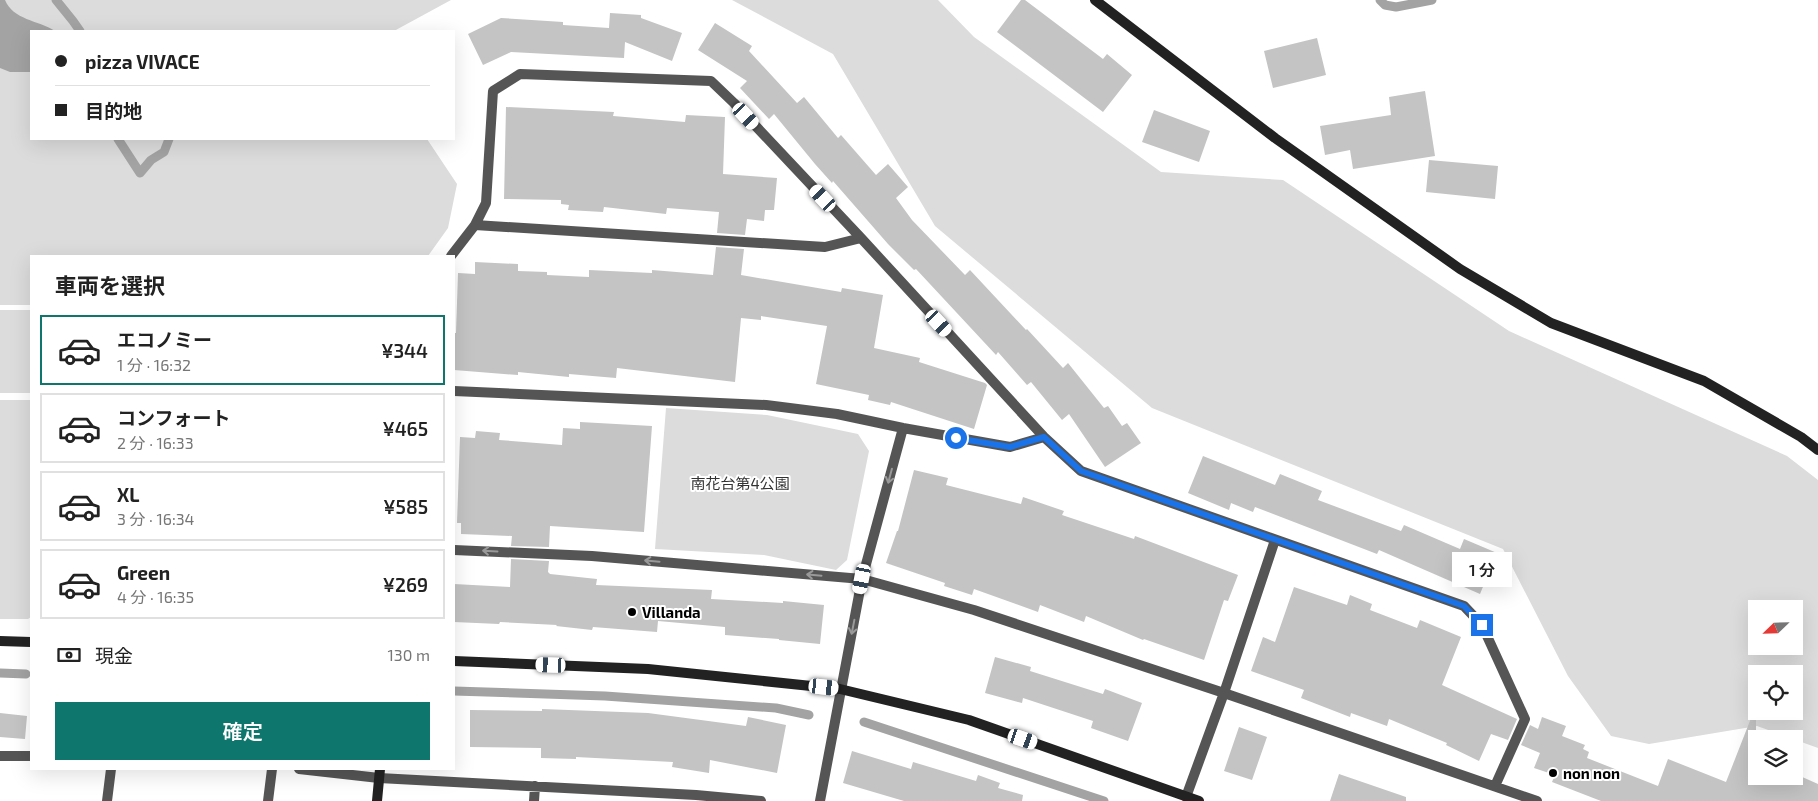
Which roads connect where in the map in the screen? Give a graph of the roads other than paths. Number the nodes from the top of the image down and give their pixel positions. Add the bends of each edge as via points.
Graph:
1 (1095, 0) edge
2 (475, 225) junction
3 (861, 238) junction
4 (453, 255) edge
5 (455, 391) edge
6 (903, 428) junction
7 (1044, 437) junction
8 (1818, 450) edge
9 (1274, 540) junction
10 (455, 550) edge
11 (862, 579) junction
12 (0, 641) edge
13 (30, 642) edge
14 (455, 661) edge
15 (840, 689) junction
16 (1224, 693) junction
17 (0, 756) edge
18 (30, 756) edge
19 (111, 770) edge
20 (272, 770) edge
21 (319, 770) edge
22 (380, 773) edge
23 (535, 786) junction
24 (1495, 786) junction
25 (695, 798) edge
26 (1186, 799) edge
27 (107, 801) edge
28 (268, 801) edge
29 (377, 801) edge
30 (534, 801) edge
31 (761, 801) edge
32 (820, 801) edge
33 (1199, 801) edge
34 (1537, 801) edge

1 - 8 street via 1275,138 1460,269 1551,323 1704,381
2 - 3 street via 825,248
2 - 3 street via 486,203 493,91 520,74 711,81
2 - 4 street
3 - 7 street
5 - 6 street via 766,405 837,414
6 - 7 street via 1010,447
6 -> 11 street
7 - 9 street via 1081,471
9 - 16 street
9 - 24 street via 1464,606 1482,625 1525,719
11 -> 10 street via 592,556
11 -> 15 street
11 - 16 street via 974,610
12 - 13 street
14 - 15 street via 648,669
15 - 26 street via 969,720
15 - 32 street
16 - 24 street
16 - 26 street
17 - 18 street
19 - 27 street
20 - 28 street
21 - 22 street
22 - 23 street
22 - 29 street
23 - 25 street
23 - 30 street
24 - 34 street
25 - 31 street
26 - 33 street

